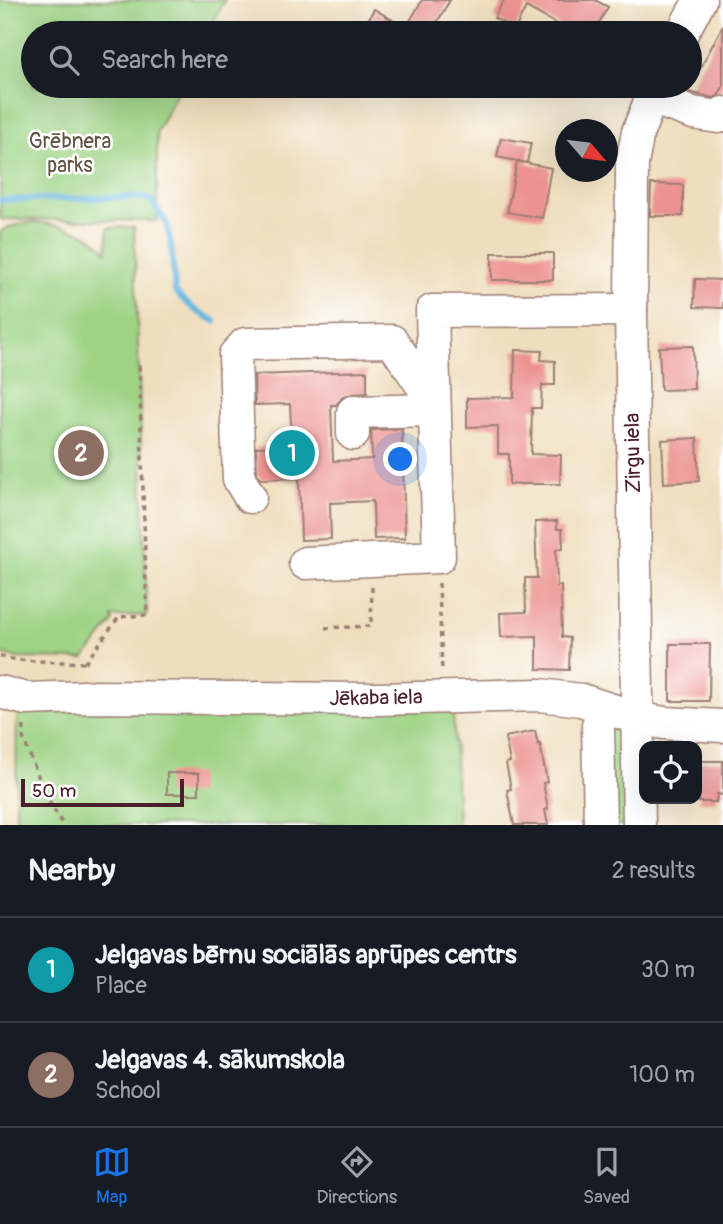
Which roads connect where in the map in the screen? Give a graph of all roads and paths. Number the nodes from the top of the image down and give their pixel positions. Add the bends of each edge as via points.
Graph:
1 (700, 0) edge
2 (689, 21) edge
3 (652, 98) edge
4 (665, 98) edge
5 (723, 113) edge
6 (631, 310) junction
7 (139, 365) dead end
8 (434, 406) junction
9 (353, 434) dead end
10 (250, 497) dead end
11 (439, 557) junction
12 (305, 563) dead end
13 (372, 589) dead end
14 (325, 628) dead end
15 (0, 656) edge
16 (13, 696) edge
17 (442, 696) junction
18 (637, 718) junction
19 (598, 725) dead end
20 (723, 726) edge
21 (63, 825) edge
22 (600, 825) edge
23 (639, 825) edge

1 - 2 street
3 - 6 street, Zirgu iela via 632,164
4 - 5 street via 693,113 718,117
6 - 8 street via 432,311
6 - 18 street, Zirgu iela
7 - 15 path via 146,615 119,617 85,663
8 - 9 street via 353,412
8 - 10 street via 392,341 245,344 235,355 238,466 239,480
8 - 11 street
11 - 12 street
11 - 17 path
13 - 14 path via 371,626
16 - 17 street, Jēkaba iela
16 - 21 path via 23,738
17 - 18 street, Jēkaba iela via 562,697
18 - 20 street, Jēkaba iela
18 - 23 street, Zirgu iela
19 - 22 street

